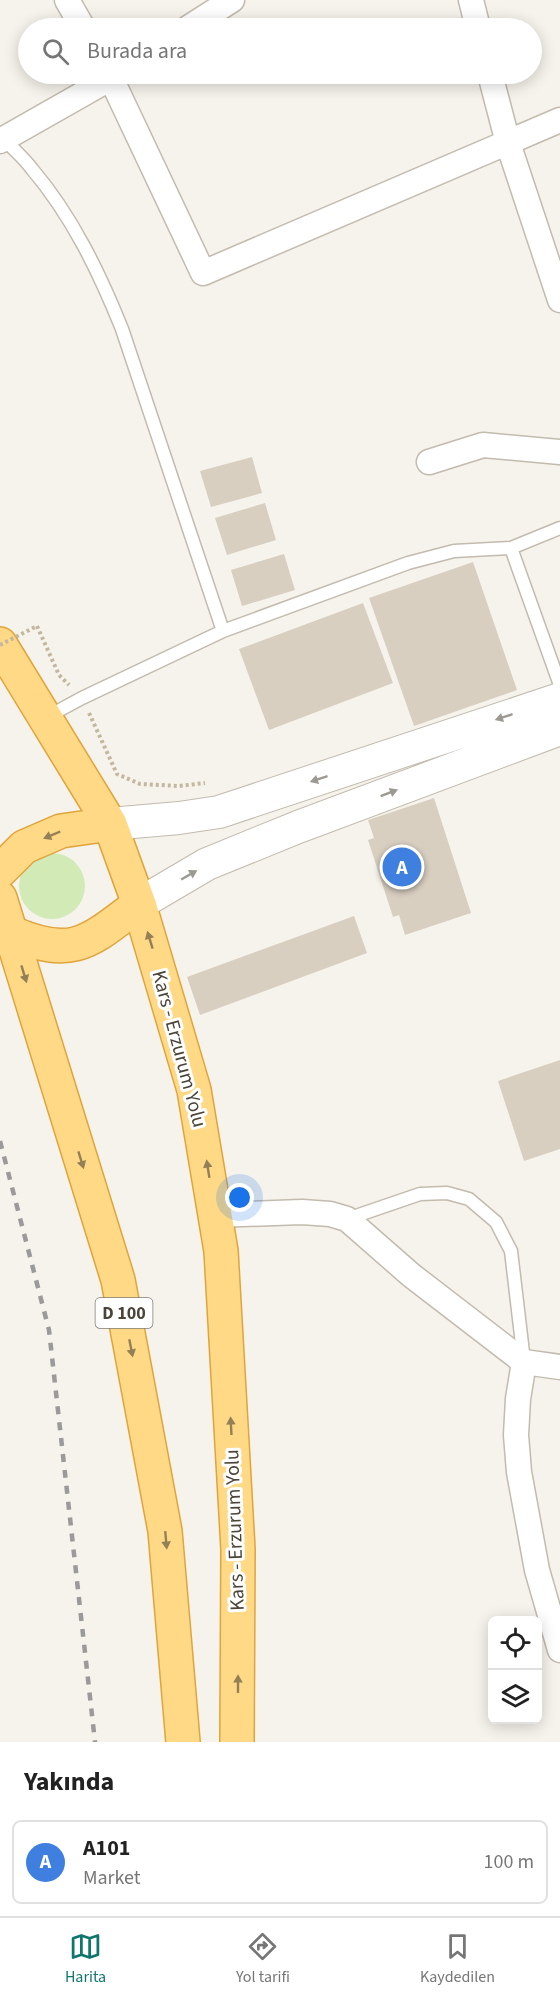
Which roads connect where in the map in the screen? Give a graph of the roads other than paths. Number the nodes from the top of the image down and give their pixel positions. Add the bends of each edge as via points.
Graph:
1 (66, 0) edge
2 (232, 0) edge
3 (472, 1) edge
4 (77, 18) edge
5 (204, 18) edge
6 (476, 18) edge
7 (98, 84) edge
8 (117, 84) edge
9 (493, 84) edge
10 (560, 120) edge
11 (2, 140) edge
12 (508, 143) junction
13 (560, 300) edge
14 (560, 452) edge
15 (429, 462) dead end
16 (560, 528) edge
17 (511, 548) junction
18 (223, 631) junction
19 (0, 644) edge
20 (560, 685) edge
21 (560, 699) edge
22 (45, 718) junction
23 (560, 729) edge
24 (110, 824) junction
25 (0, 871) edge
26 (0, 898) edge
27 (139, 904) junction
28 (12, 933) junction
29 (215, 1215) junction
30 (347, 1220) junction
31 (524, 1362) junction
32 (560, 1367) edge
33 (560, 1650) edge
34 (183, 1742) edge
35 (237, 1742) edge

1 - 4 street
2 - 5 street
3 - 6 street
7 - 11 street
8 - 12 street via 203,273
9 - 12 street
10 - 12 street
11 - 18 lane via 32,168 51,193 106,291
12 - 13 street
14 - 15 street via 483,445
16 - 17 lane
17 - 18 lane via 431,556
17 - 20 lane
18 - 22 lane
19 - 22 highway, Kars - Erzurum Yolu
21 -> 24 street via 219,812
22 - 24 highway, Kars - Erzurum Yolu
27 -> 23 street via 216,861
24 -> 25 highway via 61,831 24,847
24 - 27 highway, Kars - Erzurum Yolu
26 - 28 highway, D 100
27 - 28 highway via 96,937 69,947 35,944
29 -> 27 highway, Kars - Erzurum Yolu via 195,1090
28 -> 34 highway, D 100 via 118,1280 165,1531
29 - 30 street via 302,1212
35 -> 29 highway, Kars - Erzurum Yolu via 238,1549 221,1251
30 - 31 street
30 - 31 lane via 420,1194 447,1193 470,1199 496,1222 511,1251
31 - 32 street
31 - 33 street via 516,1426 519,1472 537,1570

